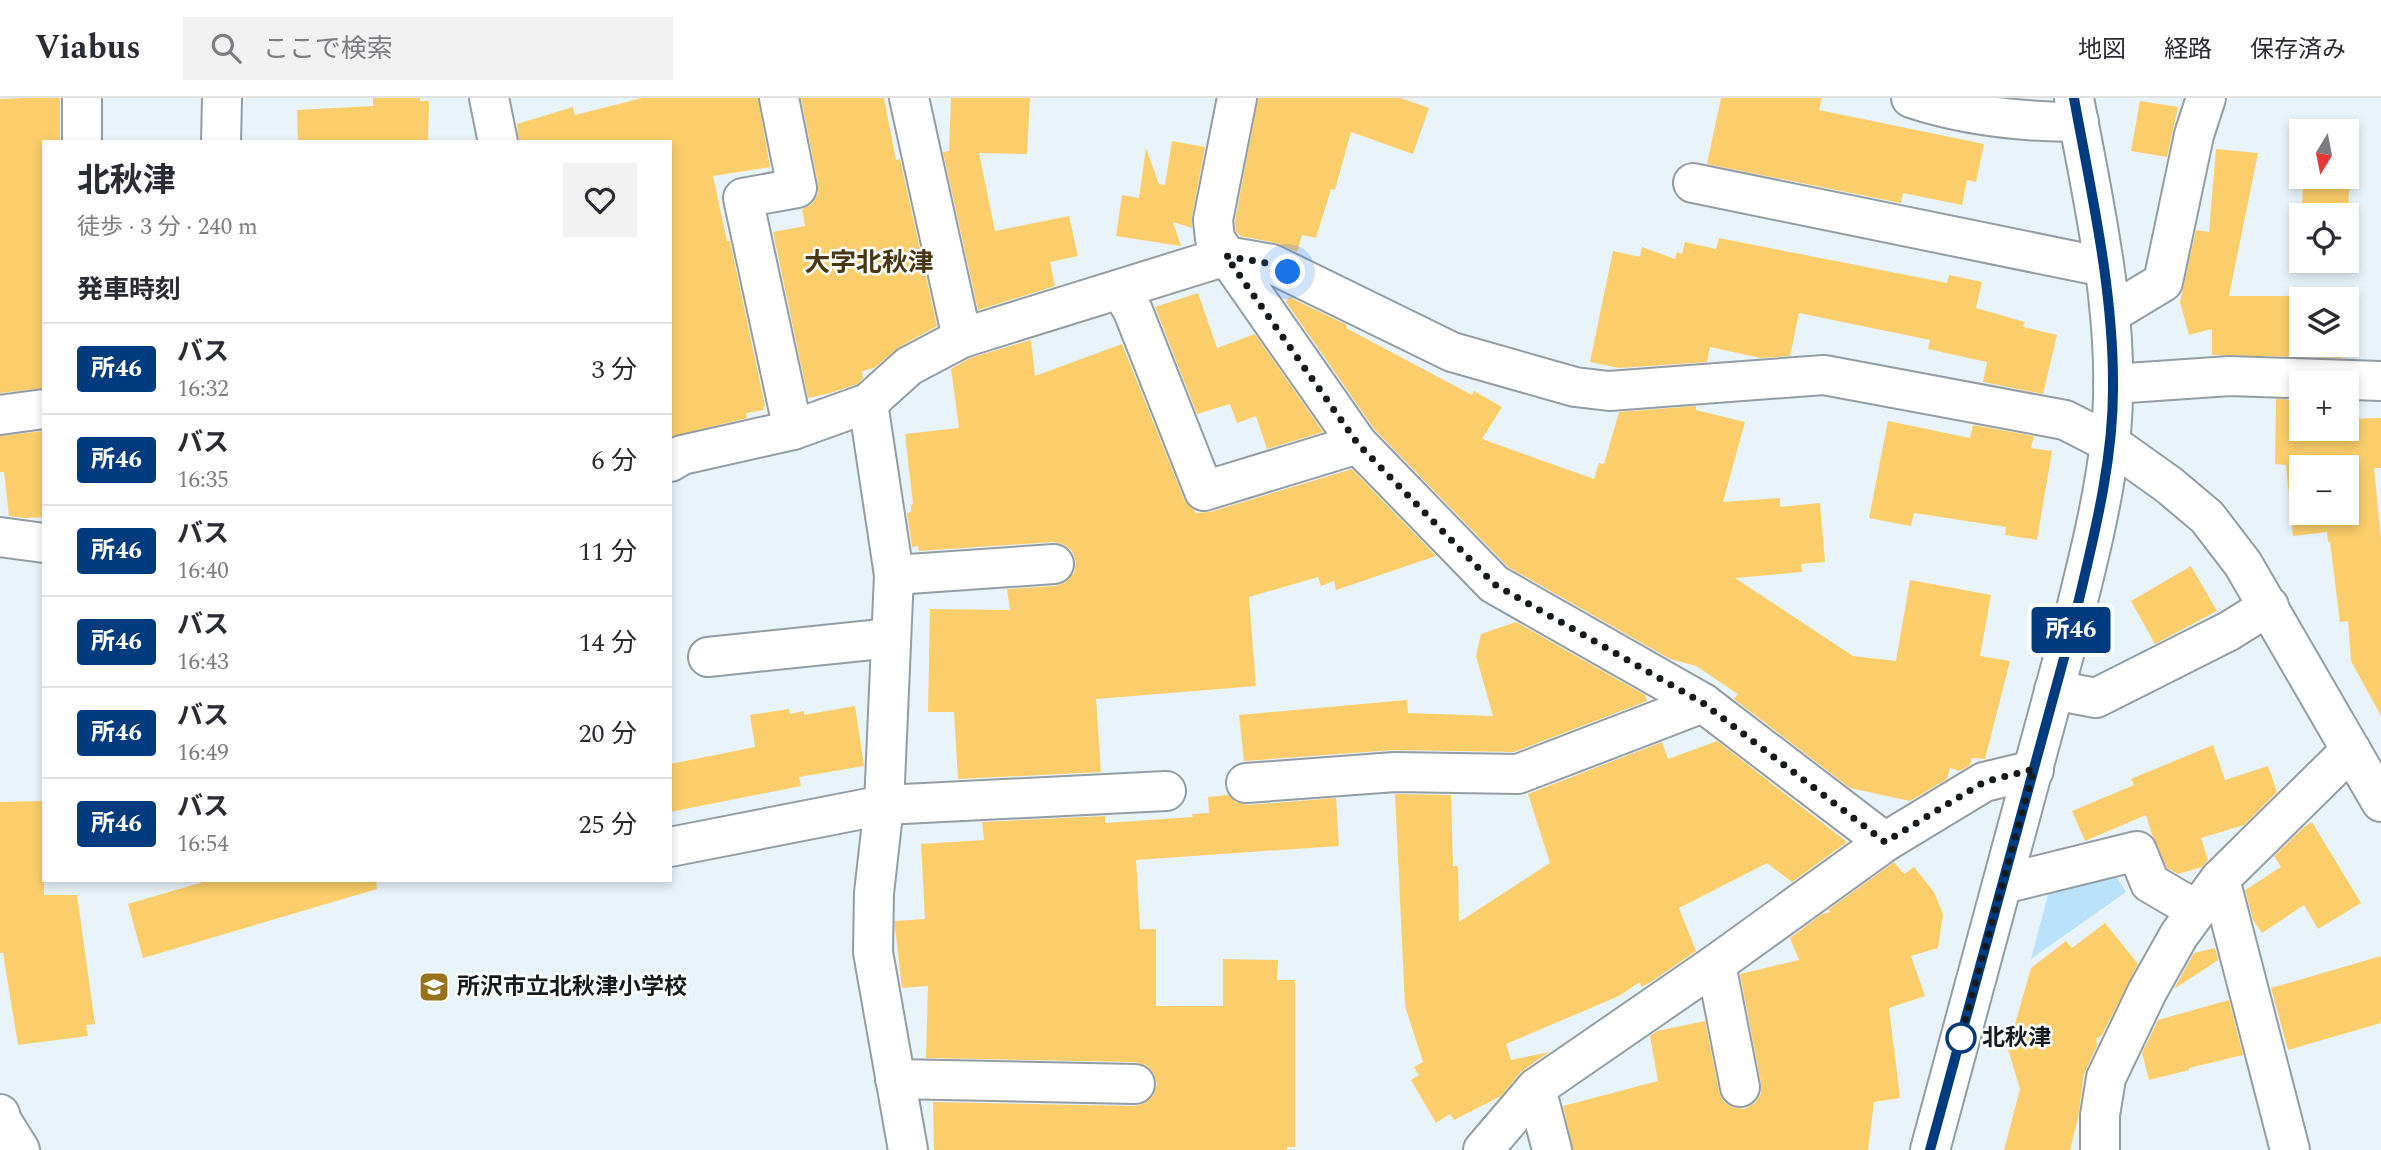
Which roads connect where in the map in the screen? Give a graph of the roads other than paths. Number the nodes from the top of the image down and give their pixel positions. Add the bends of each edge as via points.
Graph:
1 (82, 98) edge
2 (222, 98) edge
3 (489, 98) edge
4 (779, 98) edge
5 (909, 98) edge
6 (1237, 98) edge
7 (1911, 98) edge
8 (2206, 98) edge
9 (2077, 110) edge
10 (82, 140) edge
11 (221, 140) edge
12 (498, 140) edge
13 (1693, 183) dead end
14 (1226, 256) junction
15 (2104, 267) junction
16 (1121, 290) junction
17 (2110, 314) junction
18 (962, 338) junction
19 (2381, 381) edge
20 (2113, 384) junction
21 (868, 403) junction
22 (42, 409) edge
23 (0, 415) edge
24 (793, 430) junction
25 (2110, 443) junction
26 (1358, 444) junction
27 (672, 460) edge
28 (0, 537) edge
29 (42, 543) edge
30 (1054, 564) dead end
31 (894, 575) junction
32 (2269, 606) junction
33 (891, 638) junction
34 (708, 657) dead end
35 (2054, 690) junction
36 (1703, 703) junction
37 (2351, 750) junction
38 (2034, 769) junction
39 (1246, 783) dead end
40 (1166, 791) dead end
41 (2381, 802) edge
42 (884, 805) junction
43 (1885, 842) junction
44 (672, 847) edge
45 (2220, 879) junction
46 (2003, 884) junction
47 (2196, 910) junction
48 (1716, 964) junction
49 (895, 1079) junction
50 (1135, 1084) dead end
51 (1740, 1087) dead end
52 (1536, 1088) junction
53 (0, 1114) edge
54 (20, 1150) edge
55 (908, 1150) edge
56 (1483, 1150) edge
57 (1552, 1150) edge
58 (1930, 1150) edge
59 (2100, 1150) edge
60 (2290, 1150) edge

1 - 10 street
2 - 11 street
3 - 12 street
4 - 24 street via 797,188 743,198
5 - 18 street
6 - 14 street via 1213,220 1215,239
7 - 9 street via 1949,110 2034,122
8 - 17 street via 2163,282
9 - 15 street
13 - 15 street
14 - 16 street
14 - 25 street via 1272,264 1452,352 1574,387 1609,391 1824,375 2065,421
14 - 26 street
15 - 17 street
16 - 18 street
16 - 26 street via 1203,491
17 - 20 street
18 - 21 street via 909,366
19 - 20 street via 2230,376
20 - 25 street
21 - 24 street
21 - 31 street
22 - 23 street
24 - 27 street
25 - 32 street via 2207,517
25 - 35 street via 2089,556
26 - 36 street via 1494,584
28 - 29 street
30 - 31 street
31 - 33 street
32 - 35 street via 2096,698
32 - 37 street
33 - 34 street
33 - 42 street
35 - 38 street
36 - 39 street via 1518,774 1395,772
36 - 43 street
37 - 41 street
37 - 45 street
38 - 43 street via 1984,782
38 - 46 street
40 - 42 street
42 - 44 street
42 - 49 street via 873,953
43 - 48 street
45 - 47 street
45 - 60 street
46 - 47 street via 2137,851 2150,883
46 - 58 street
47 - 59 street via 2147,992 2106,1078
48 - 51 street
48 - 52 street
49 - 50 street
49 - 55 street
52 - 56 street
52 - 57 street
53 - 54 street

